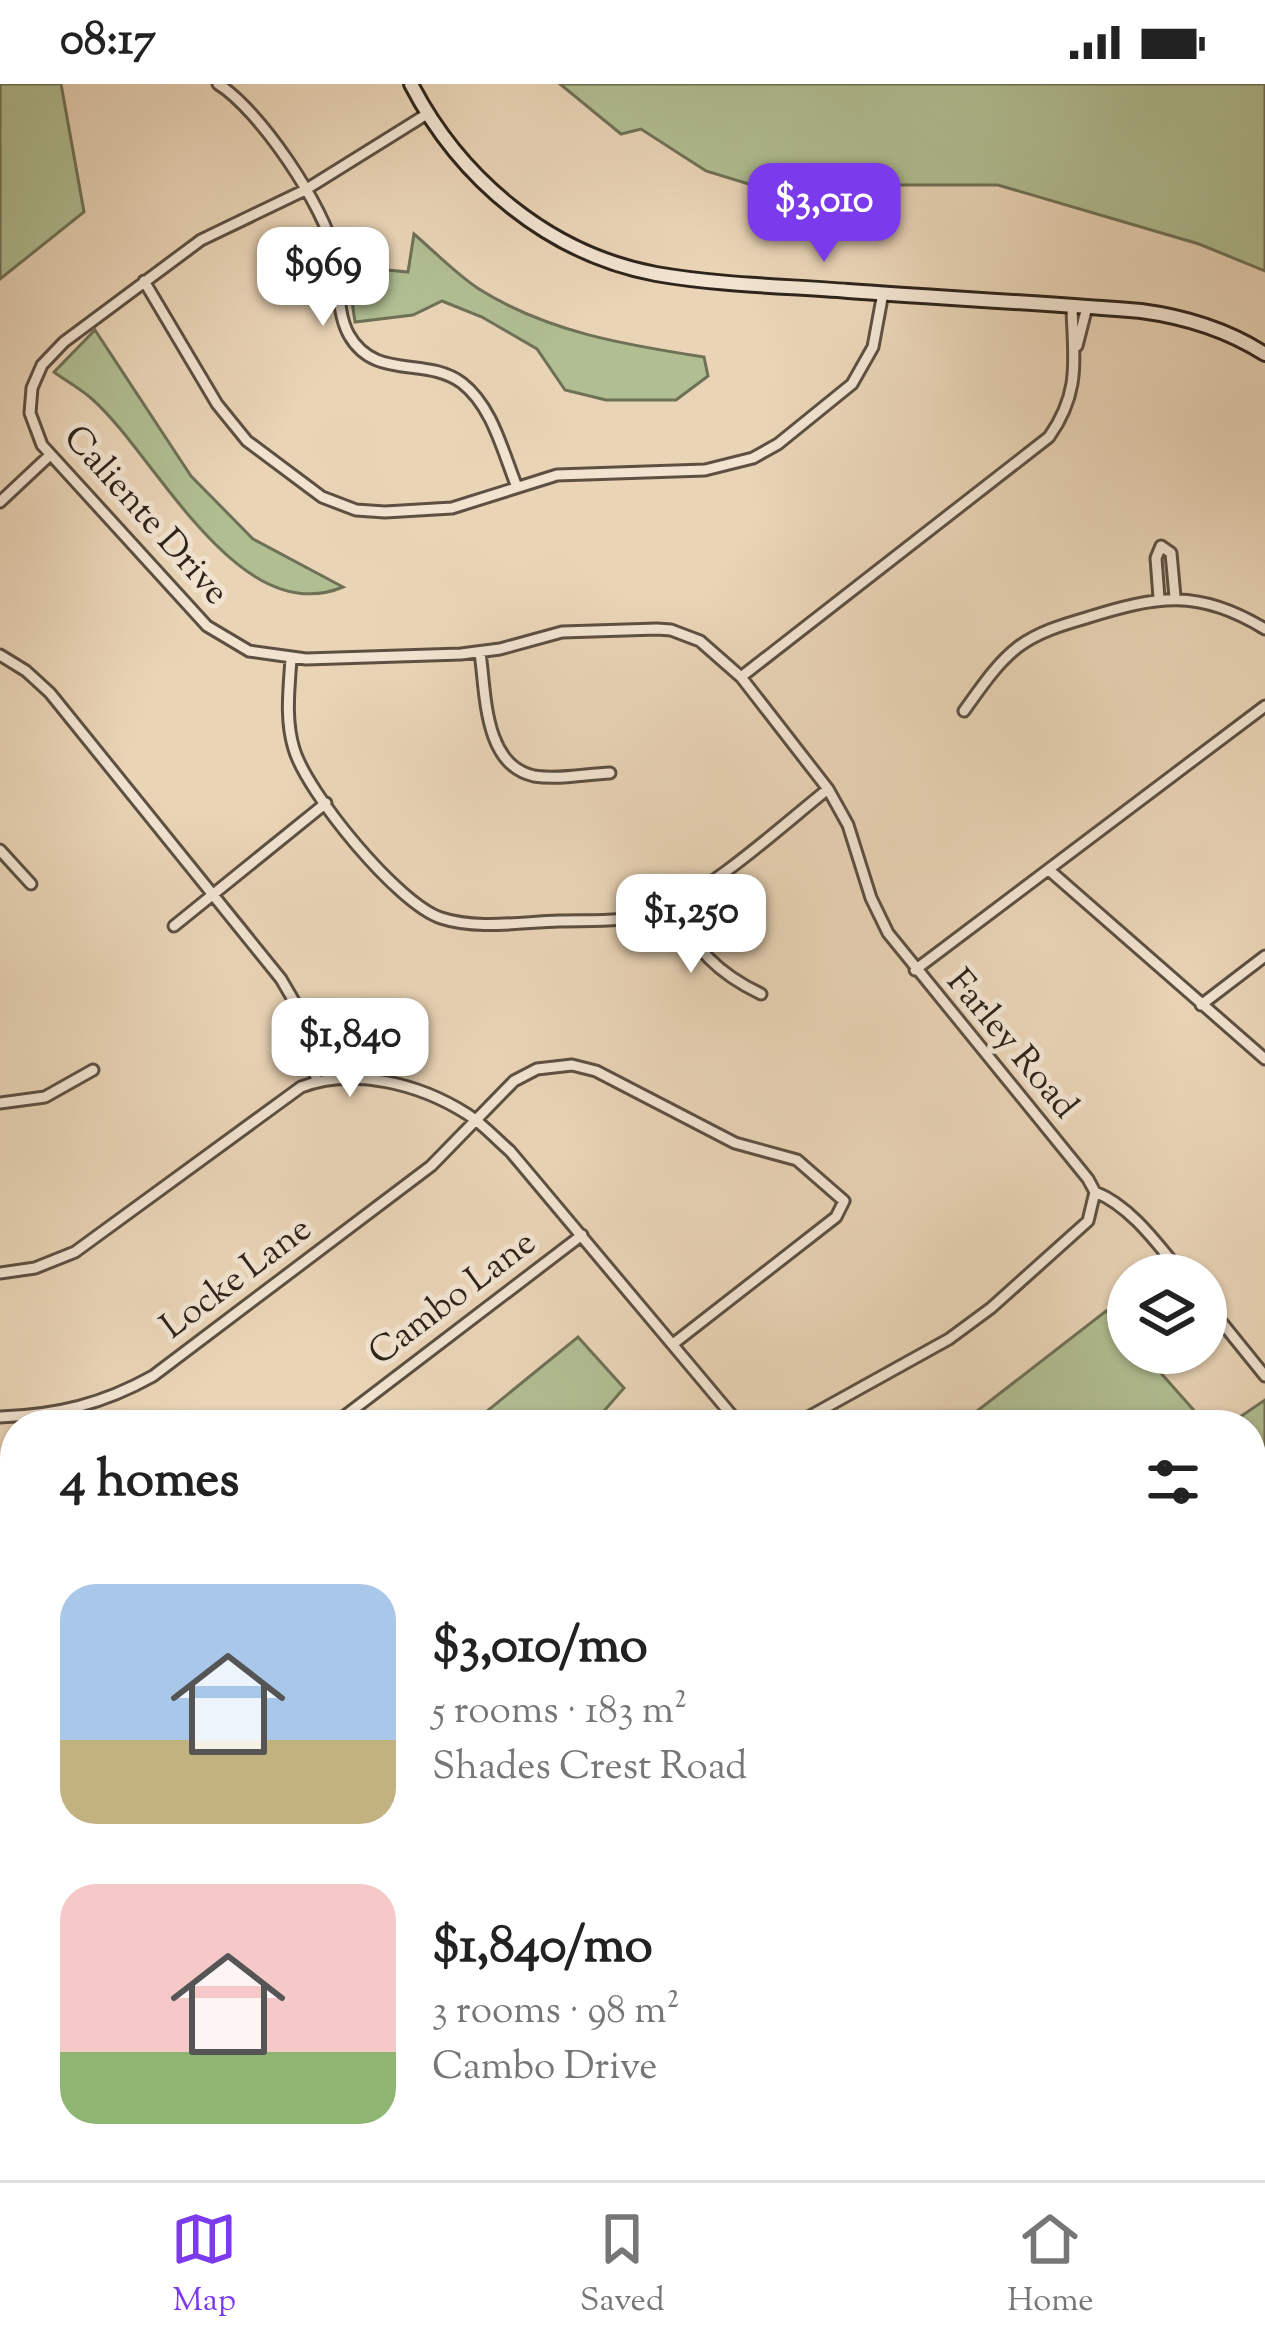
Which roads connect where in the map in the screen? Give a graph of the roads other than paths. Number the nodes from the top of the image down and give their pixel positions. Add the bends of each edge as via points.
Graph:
1 (218, 84) edge
2 (411, 84) edge
3 (427, 114) junction
4 (304, 190) junction
5 (144, 281) junction
6 (883, 293) junction
7 (1080, 306) junction
8 (1265, 354) edge
9 (50, 456) junction
10 (517, 488) junction
11 (0, 502) edge
12 (1159, 598) junction
13 (1175, 598) junction
14 (1265, 628) edge
15 (480, 653) junction
16 (0, 656) edge
17 (291, 658) junction
18 (740, 677) junction
19 (1265, 706) edge
20 (964, 711) dead end
21 (610, 773) dead end
22 (828, 789) junction
23 (326, 803) junction
24 (0, 850) edge
25 (1049, 870) junction
26 (31, 884) dead end
27 (214, 894) junction
28 (674, 905) junction
29 (174, 926) dead end
30 (1265, 956) edge
31 (915, 970) junction
32 (761, 994) dead end
33 (1201, 1005) junction
34 (1265, 1059) edge
35 (93, 1070) dead end
36 (317, 1081) junction
37 (0, 1103) edge
38 (476, 1120) junction
39 (1095, 1192) junction
40 (581, 1235) junction
41 (1164, 1254) edge
42 (0, 1273) edge
43 (1227, 1329) edge
44 (673, 1344) junction
45 (1265, 1376) edge
46 (84, 1410) edge
47 (362, 1410) edge
48 (728, 1410) edge
49 (821, 1410) edge

1 - 4 street via 246,105
2 - 3 street
3 - 4 street, Caliente Drive
3 - 6 street via 495,194 590,253 673,276
4 - 5 street, Caliente Drive via 201,240
4 - 10 street via 330,238 350,336 379,363 438,371 470,391
5 - 9 street, Caliente Drive via 64,342 35,376 32,424
5 - 10 street via 227,419 322,497 370,512 428,511
6 - 7 street
6 - 10 street via 874,347 852,384 766,452 725,468 557,475
7 - 8 street via 1198,322
7 - 18 street via 1065,412 1037,449
9 - 11 street
9 - 17 street, Caliente Drive via 217,634 249,651
12 - 13 street
12 - 13 street via 1161,546 1171,553
12 - 20 street via 1027,641
13 - 14 street
15 - 17 street, Caliente Drive
15 - 18 street, Caliente Drive via 562,632 671,630 712,648
15 - 21 street via 493,736 514,766 537,776
16 - 27 street via 50,693
17 - 23 street via 291,739
18 - 22 street, Caliente Drive
19 - 25 street, Farley Road
22 - 28 street
22 - 31 street, Caliente Drive via 878,916
23 - 27 street
23 - 28 street via 401,894 448,920 627,919
24 - 26 street
25 - 31 street, Farley Road
25 - 33 street
27 - 29 street
27 - 36 street via 290,992
28 - 32 street via 708,962
30 - 33 street
31 - 39 street, Farley Road
33 - 34 street
35 - 37 street via 45,1097
36 - 38 street via 376,1080
36 - 42 street via 274,1103 58,1260
38 - 40 street
38 - 44 street, Locke Lane via 523,1075 583,1066 735,1143 797,1160 840,1196 836,1217
38 - 46 street, Locke Lane via 431,1166 172,1362
39 - 41 street, Farley Road
39 - 49 street via 1080,1230 991,1308
40 - 44 street, Cambo Lane
40 - 47 street, Cambo Lane
43 - 45 street
44 - 48 street, Cambo Lane

